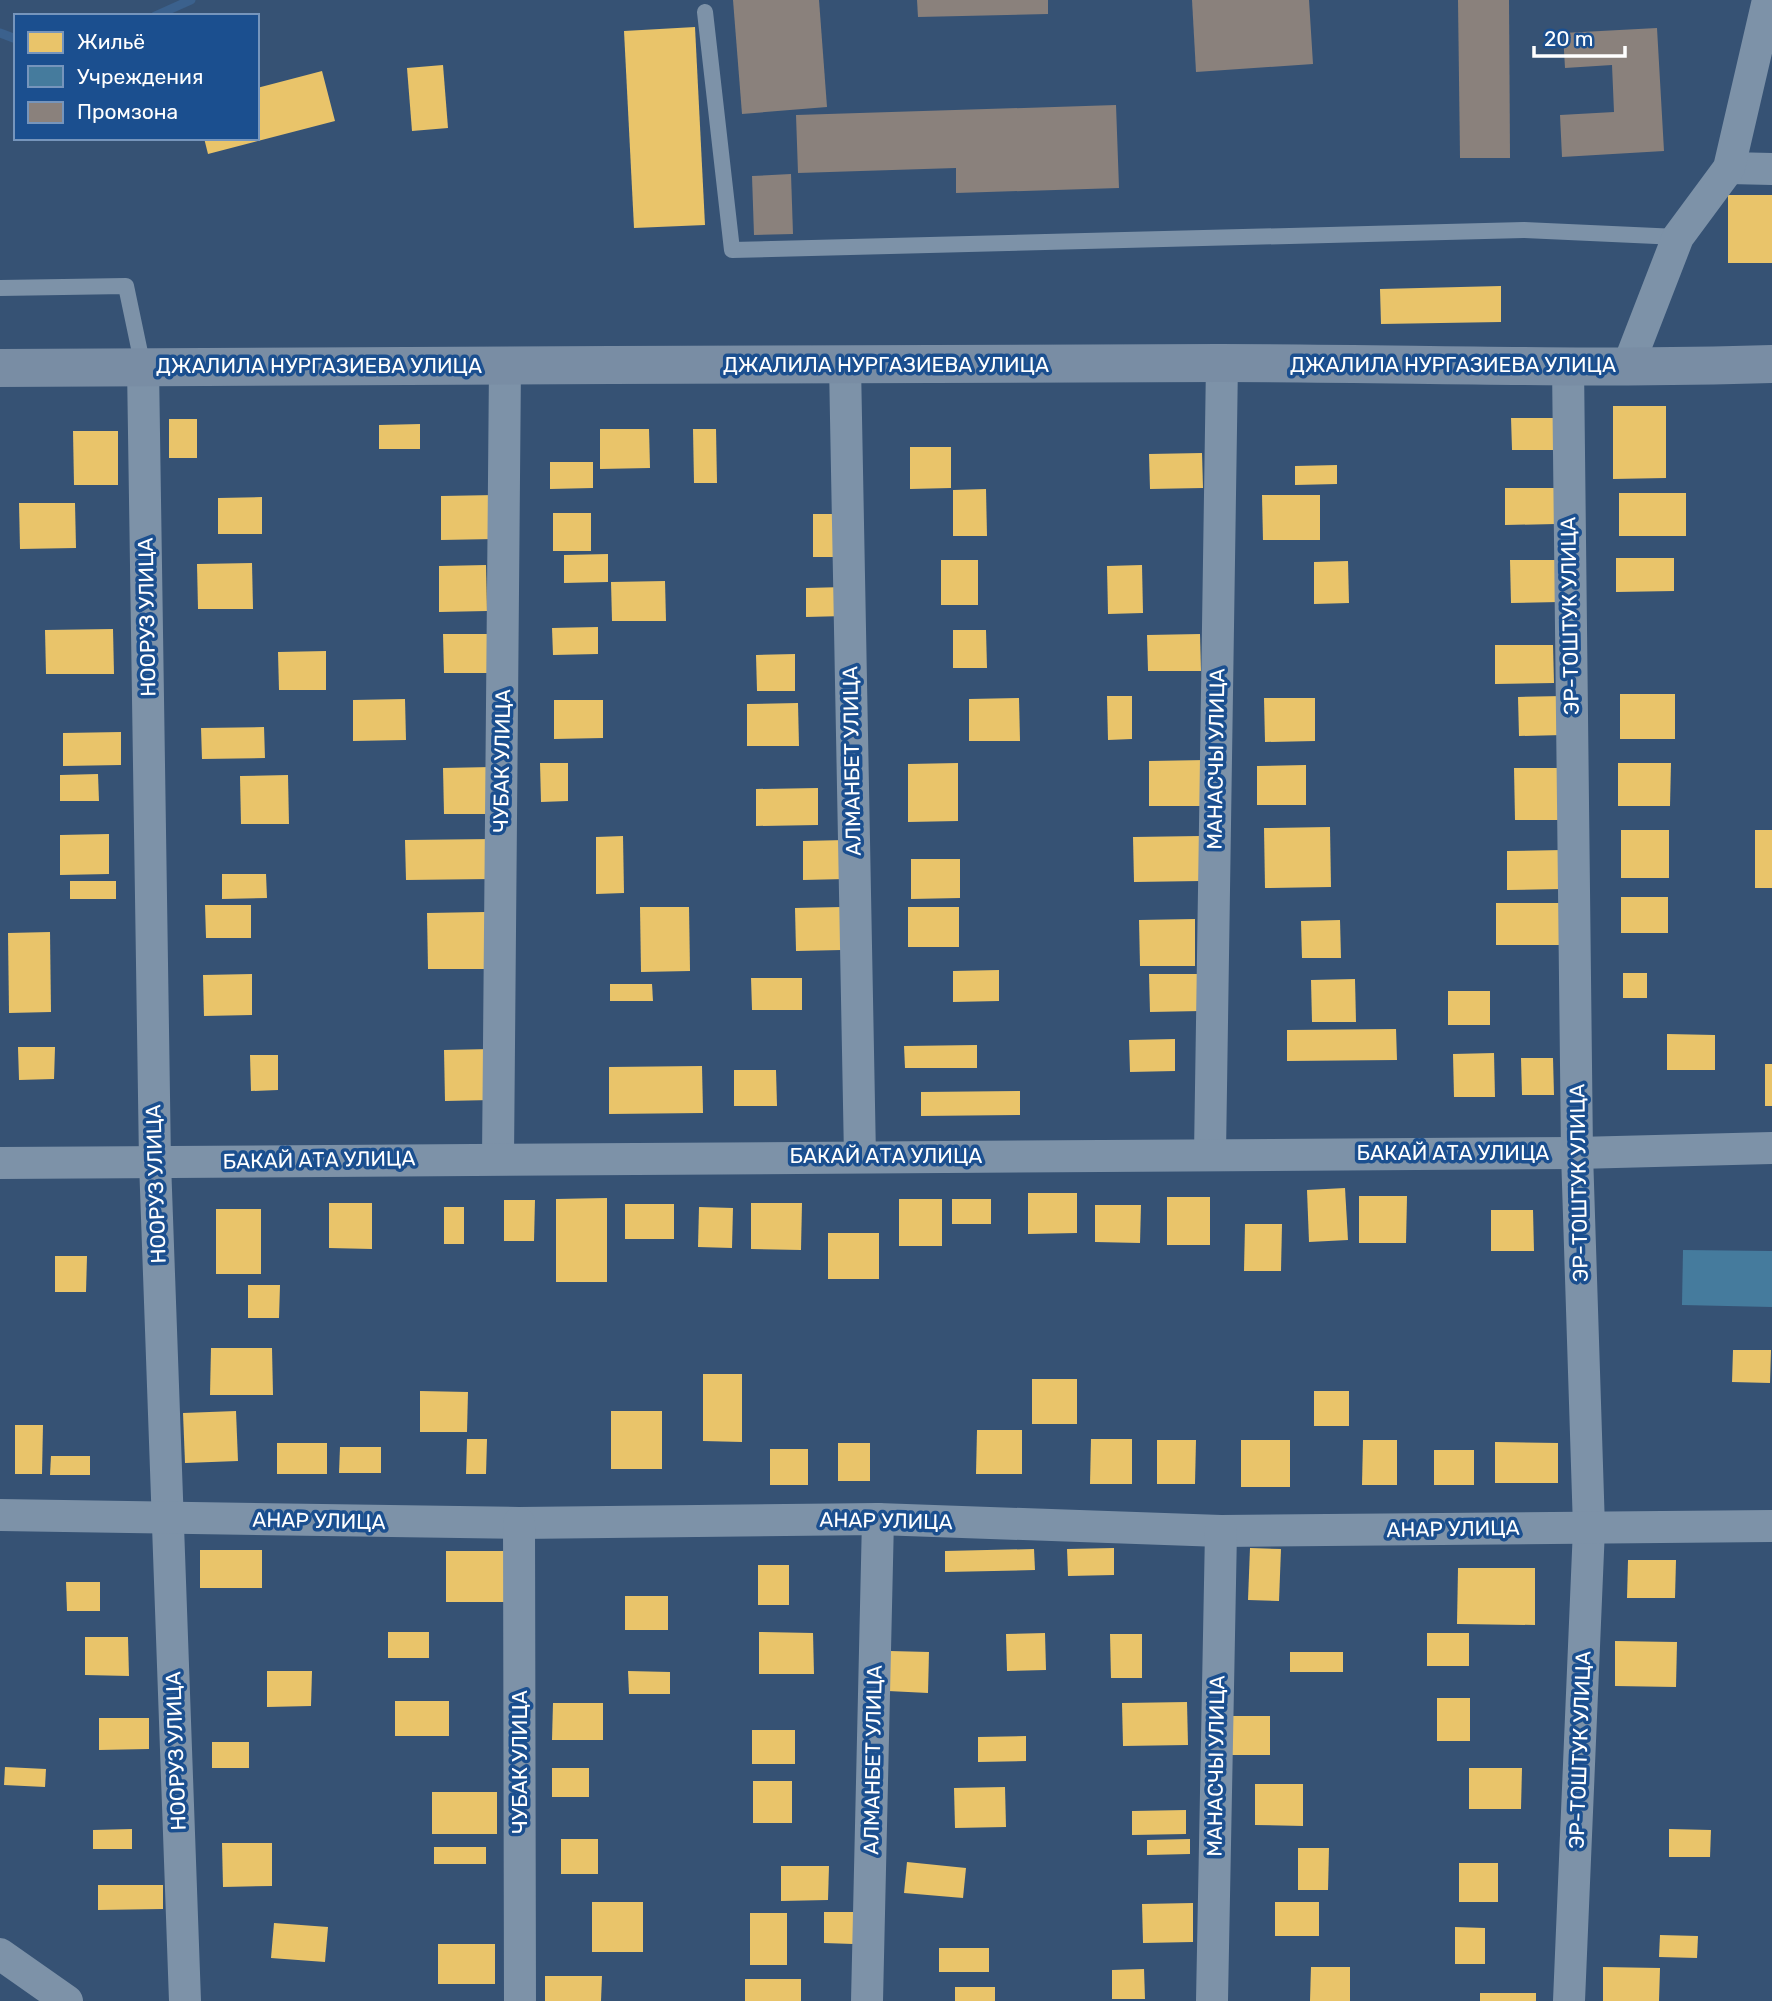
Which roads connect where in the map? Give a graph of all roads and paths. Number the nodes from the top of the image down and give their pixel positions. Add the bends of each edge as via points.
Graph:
1 (1768, 0) edge
2 (705, 12) dead end
3 (1729, 168) junction
4 (1772, 169) edge
5 (1678, 237) junction
6 (0, 288) edge
7 (1222, 363) junction
8 (1772, 363) edge
9 (505, 365) junction
10 (845, 365) junction
11 (1567, 365) junction
12 (1628, 366) junction
13 (143, 367) junction
14 (0, 368) edge
15 (1772, 1149) edge
16 (1577, 1153) junction
17 (1210, 1154) junction
18 (860, 1157) junction
19 (498, 1158) junction
20 (155, 1161) junction
21 (0, 1163) edge
22 (0, 1515) edge
23 (167, 1519) junction
24 (878, 1519) junction
25 (519, 1522) junction
26 (1772, 1525) edge
27 (1589, 1528) junction
28 (1221, 1531) junction
29 (0, 1954) edge
30 (67, 2001) edge
31 (186, 2001) edge
32 (520, 2001) edge
33 (867, 2001) edge
34 (1212, 2001) edge
35 (1569, 2001) edge

1 - 3 street
2 - 5 lane via 732,250 1524,230
3 - 4 street
3 - 5 street
5 - 12 street
6 - 13 lane via 126,286
7 - 10 street, ДЖАЛИЛА НУРГАЗИЕВА УЛИЦА
7 - 11 street, ДЖАЛИЛА НУРГАЗИЕВА УЛИЦА
7 - 17 street, МАНАСЧЫ УЛИЦА
8 - 12 street, ДЖАЛИЛА НУРГАЗИЕВА УЛИЦА
9 - 10 street, ДЖАЛИЛА НУРГАЗИЕВА УЛИЦА
9 - 13 street, ДЖАЛИЛА НУРГАЗИЕВА УЛИЦА
9 - 19 street, ЧУБАК УЛИЦА
10 - 18 street, АЛМАНБЕТ УЛИЦА
11 - 12 street, ДЖАЛИЛА НУРГАЗИЕВА УЛИЦА
11 - 16 street, ЭР-ТОШТУК УЛИЦА
13 - 14 street, ДЖАЛИЛА НУРГАЗИЕВА УЛИЦА
13 - 20 street, НООРУЗ УЛИЦА
15 - 16 street, БАКАЙ АТА УЛИЦА
16 - 17 street, БАКАЙ АТА УЛИЦА
16 - 27 street, ЭР-ТОШТУК УЛИЦА
17 - 18 street, БАКАЙ АТА УЛИЦА
18 - 19 street, БАКАЙ АТА УЛИЦА
19 - 20 street, БАКАЙ АТА УЛИЦА
20 - 21 street, БАКАЙ АТА УЛИЦА
20 - 23 street, НООРУЗ УЛИЦА
22 - 23 street, АНАР УЛИЦА
23 - 25 street, АНАР УЛИЦА
23 - 31 street, НООРУЗ УЛИЦА
24 - 25 street, АНАР УЛИЦА
24 - 28 street, АНАР УЛИЦА
24 - 33 street, АЛМАНБЕТ УЛИЦА
25 - 32 street, ЧУБАК УЛИЦА
26 - 27 street, АНАР УЛИЦА
27 - 28 street, АНАР УЛИЦА
27 - 35 street, ЭР-ТОШТУК УЛИЦА
28 - 34 street, МАНАСЧЫ УЛИЦА
29 - 30 street

